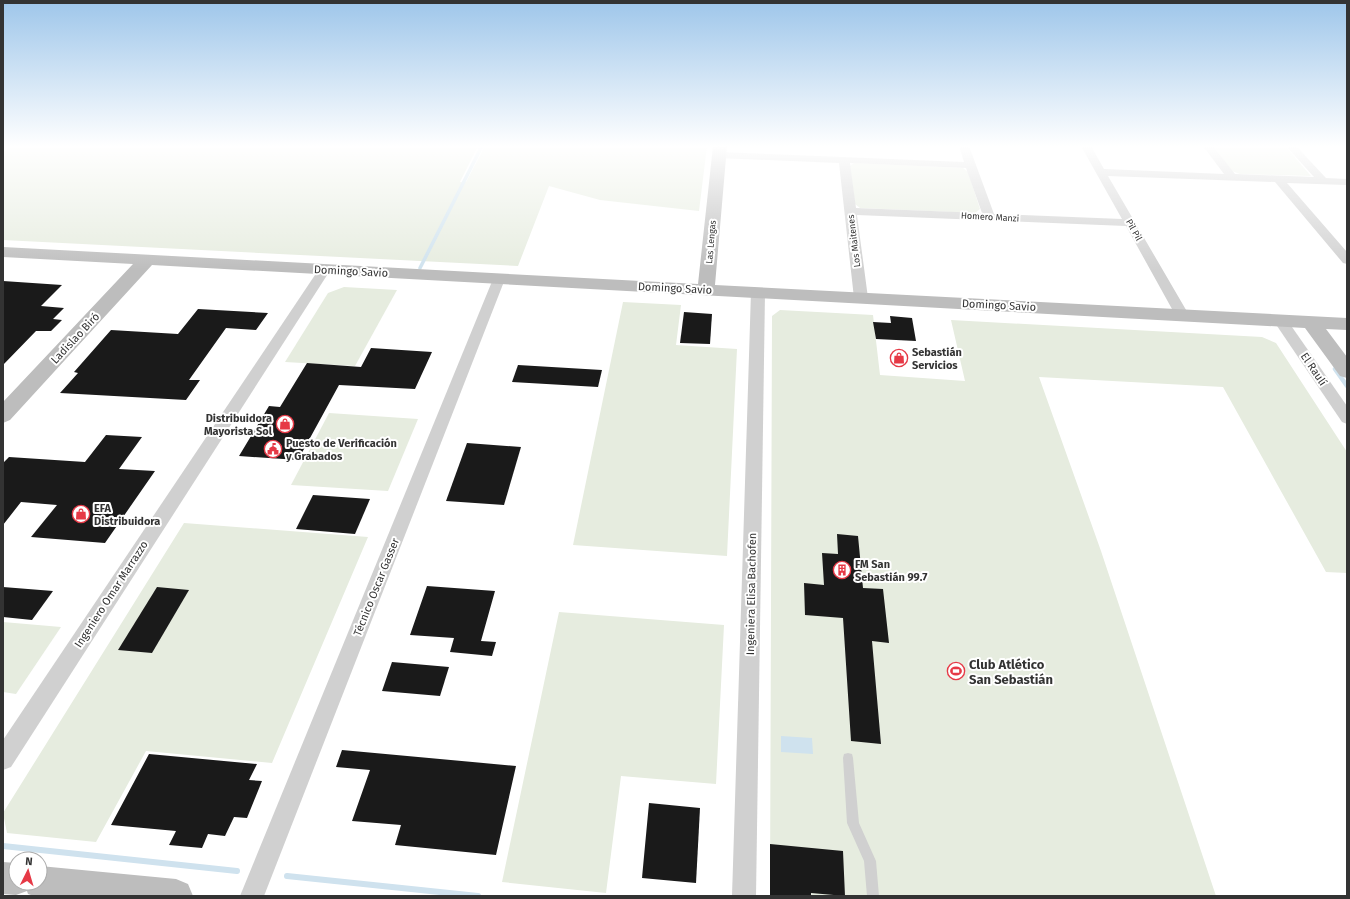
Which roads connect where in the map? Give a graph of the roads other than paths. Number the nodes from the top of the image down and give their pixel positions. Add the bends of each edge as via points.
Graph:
1 (716, 188) edge
2 (847, 188) edge
3 (979, 188) edge
4 (1110, 188) edge
5 (1286, 188) edge
6 (850, 211) junction
7 (989, 217) junction
8 (1130, 223) junction
9 (3, 252) edge
10 (147, 260) junction
11 (1347, 260) edge
12 (325, 269) junction
13 (499, 279) junction
14 (706, 290) junction
15 (758, 292) junction
16 (861, 298) junction
17 (1182, 315) junction
18 (1280, 320) junction
19 (1312, 322) junction
20 (1347, 324) edge
21 (1347, 371) edge
22 (3, 415) edge
23 (1347, 418) edge
24 (848, 758) dead end
25 (3, 759) edge
26 (48, 883) edge
27 (176, 896) edge
28 (252, 896) edge
29 (744, 896) edge
30 (873, 896) edge

1 - 14 street, Las Lengas
2 - 6 street, Los Maitenes
3 - 7 street
4 - 8 street, Pil Pil
5 - 11 street
6 - 7 street, Homero Manzi
6 - 16 street, Los Maitenes
7 - 8 street, Homero Manzi
8 - 17 street, Pil Pil
9 - 10 street, Domingo Savio
10 - 12 street, Domingo Savio
10 - 22 street, Ladislao Biró
12 - 13 street, Domingo Savio
12 - 25 street, Ingeniero Omar Marrazzo
13 - 14 street, Domingo Savio
13 - 28 street, Técnico Oscar Gasser
14 - 15 street, Domingo Savio
15 - 16 street, Domingo Savio
15 - 29 street, Ingeniera Elisa Bachofen
16 - 17 street, Domingo Savio
17 - 18 street, Domingo Savio
18 - 19 street, Domingo Savio
18 - 23 street, El Raulí
19 - 20 street, Domingo Savio
19 - 21 street
24 - 30 lane via 853,823 870,861
26 - 27 street

